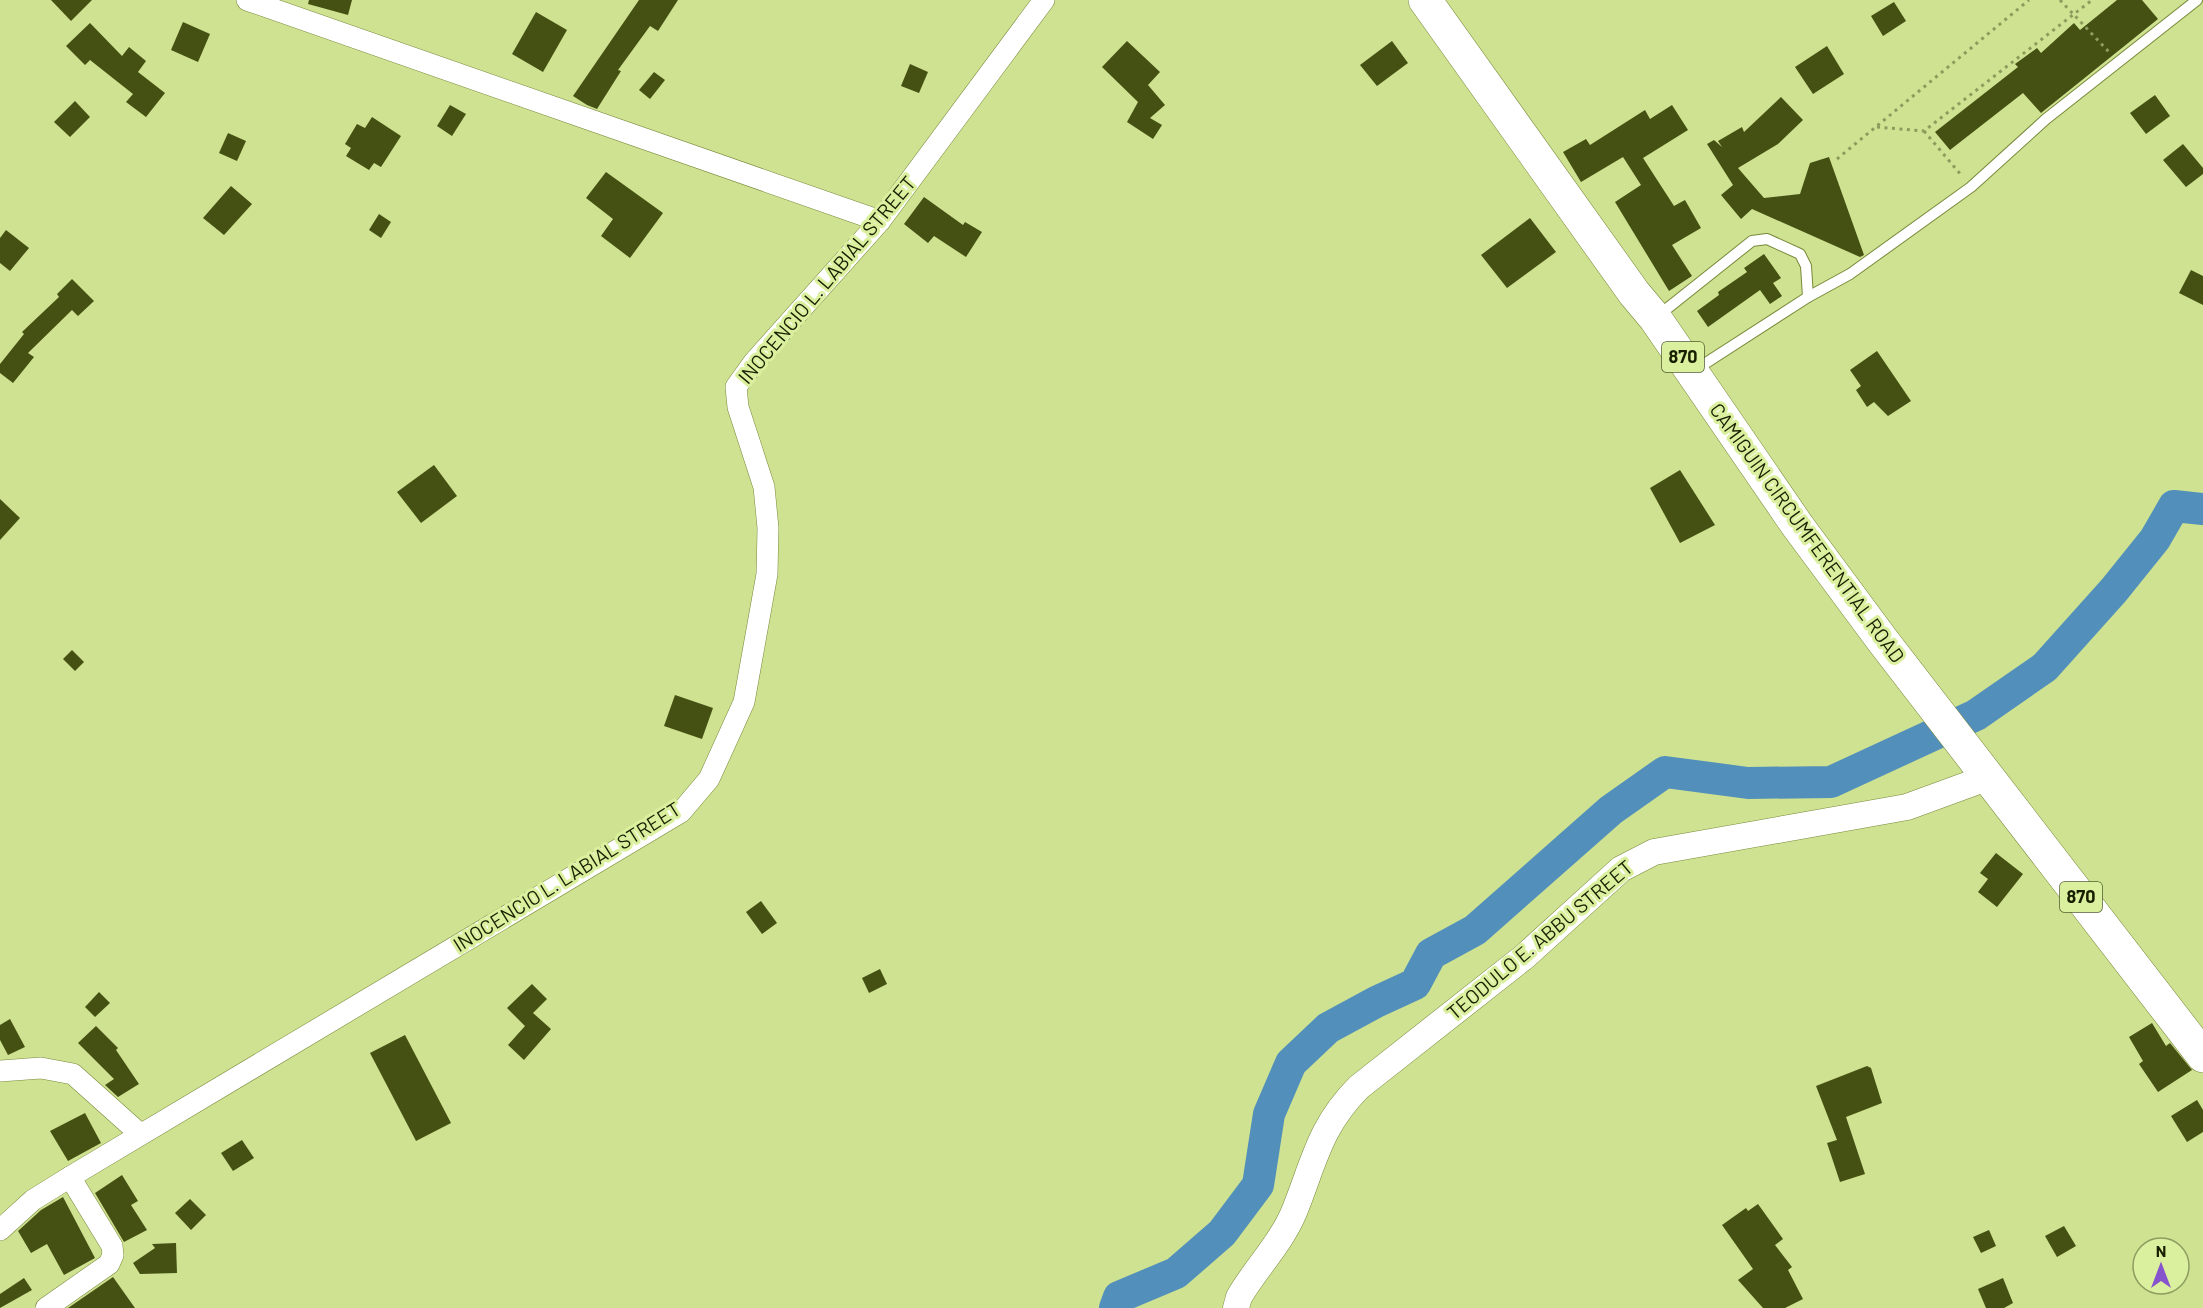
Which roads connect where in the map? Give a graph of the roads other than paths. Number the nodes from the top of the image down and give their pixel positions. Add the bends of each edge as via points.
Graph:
1 (248, 0) edge
2 (1044, 0) edge
3 (1425, 0) edge
4 (2196, 0) edge
5 (880, 221) junction
6 (1808, 297) junction
7 (1655, 318) junction
8 (1693, 372) junction
9 (1989, 777) junction
10 (2203, 1056) edge
11 (0, 1071) edge
12 (140, 1134) junction
13 (70, 1177) junction
14 (0, 1230) edge
15 (46, 1308) edge
16 (1236, 1308) edge

1 - 5 street
2 - 5 street, INOCENCIO L. LABIAL STREET
3 - 7 main road, CAMIGUIN CIRCUMFERENTIAL ROAD / 870
4 - 6 lane via 2046,119 1971,187 1850,274
5 - 12 street, INOCENCIO L. LABIAL STREET via 736,387 738,407 764,487 767,574 744,702 708,779 681,812
6 - 7 lane via 1806,266 1800,254 1760,238
6 - 8 lane
7 - 8 main road, CAMIGUIN CIRCUMFERENTIAL ROAD / 870
8 - 9 main road, CAMIGUIN CIRCUMFERENTIAL ROAD / 870 via 1797,525
9 - 10 main road, CAMIGUIN CIRCUMFERENTIAL ROAD / 870
9 - 16 street, TEODULO E. ABBU STREET via 1907,807 1654,852 1621,869 1524,957 1342,1104 1316,1147 1293,1213 1239,1297
11 - 12 street via 41,1068 73,1074
12 - 13 street
13 - 14 street via 33,1200
13 - 15 street via 112,1246 113,1255 109,1264

